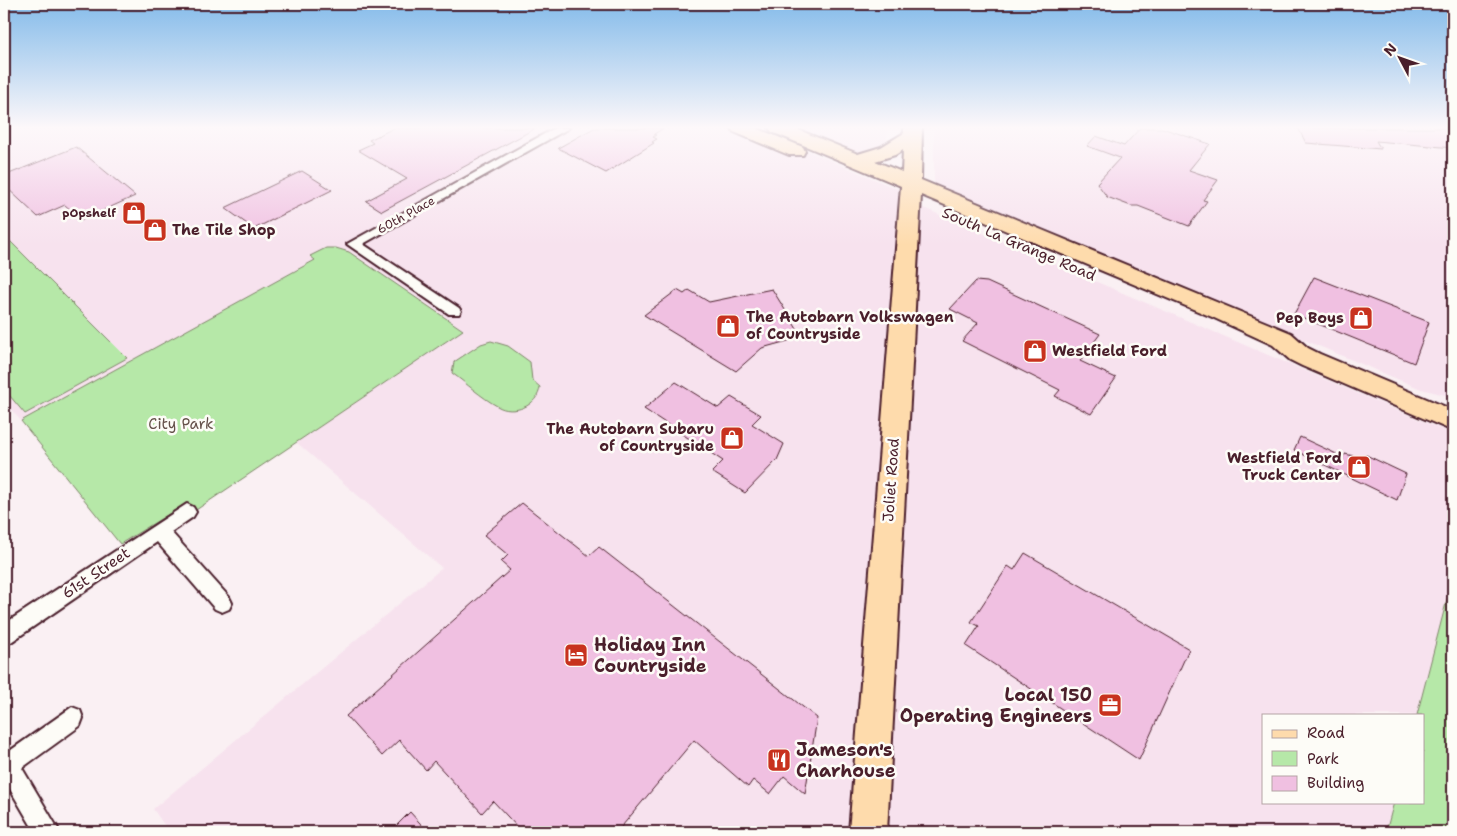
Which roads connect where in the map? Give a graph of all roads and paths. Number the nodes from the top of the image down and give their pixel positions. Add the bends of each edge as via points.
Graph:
1 (493, 167) edge
2 (848, 167) edge
3 (870, 167) edge
4 (911, 167) edge
5 (911, 190) junction
6 (454, 312) dead end
7 (1453, 421) edge
8 (188, 512) dead end
9 (159, 531) junction
10 (222, 603) dead end
11 (4, 634) edge
12 (72, 718) dead end
13 (6, 767) edge
14 (48, 832) edge
15 (868, 832) edge

1 - 6 street, 60th Place via 354,244
2 - 5 main road, South La Grange Road
3 - 5 main road, South La Grange Road
4 - 5 main road, Joliet Road
5 - 7 main road, South La Grange Road via 1272,350 1299,354
5 - 15 main road, Joliet Road
8 - 9 street, 61st Street
9 - 10 street
9 - 11 street, 61st Street
12 - 13 street
13 - 14 street

